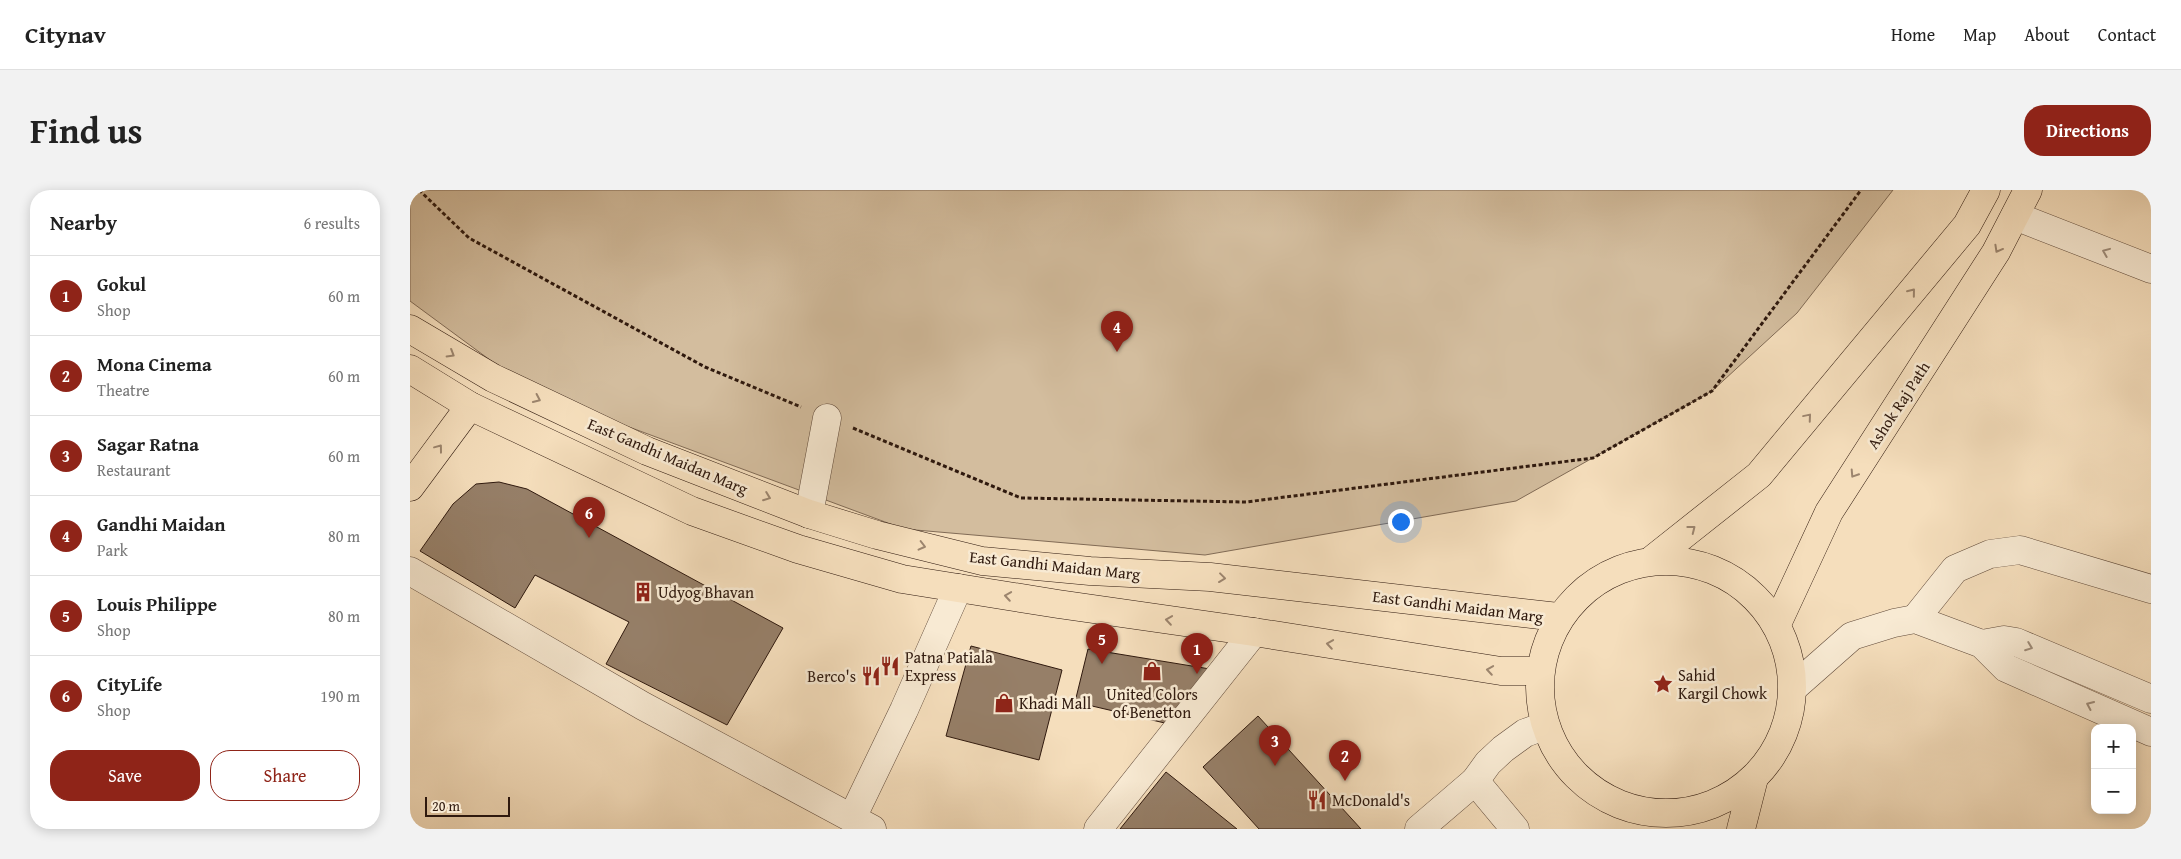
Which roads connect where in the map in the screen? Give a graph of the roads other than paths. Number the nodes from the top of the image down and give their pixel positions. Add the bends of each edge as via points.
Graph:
1 (1986, 190) edge
2 (2028, 190) edge
3 (2015, 216) junction
4 (2151, 269) edge
5 (410, 329) edge
6 (410, 369) edge
7 (470, 406) junction
8 (828, 418) road end
9 (410, 487) edge
10 (809, 514) junction
11 (1654, 559) junction
12 (410, 571) edge
13 (958, 588) junction
14 (2151, 589) edge
15 (1558, 617) junction
16 (1915, 619) junction
17 (1776, 624) junction
18 (1254, 632) junction
19 (1982, 644) junction
20 (1539, 671) junction
21 (1793, 688) junction
22 (2151, 699) edge
23 (1544, 726) junction
24 (2151, 732) edge
25 (1754, 778) junction
26 (1475, 781) junction
27 (1618, 817) edge
28 (862, 824) edge
29 (1098, 829) edge
30 (1419, 829) edge
31 (1515, 829) edge
32 (1741, 829) edge

11 -> 1 main road via 1760,475 1968,225
2 - 3 main road, Ashok Raj Path
4 -> 3 street
3 -> 17 main road, Ashok Raj Path via 1996,252 1830,512
5 -> 10 main road, East Gandhi Maidan Marg via 493,378 647,451
6 - 7 main road
9 -> 7 main road
7 - 13 main road via 692,511 808,552 902,578
8 - 10 street
10 -> 15 main road, East Gandhi Maidan Marg via 982,561 1210,577
11 - 15 main road via 1600,577
11 - 17 main road via 1702,564 1745,586
12 - 28 street via 643,706
18 -> 13 main road
13 - 28 street via 904,710
14 - 16 street via 2020,550 1990,554 1955,569
15 - 20 main road
16 - 19 street
16 - 21 street via 1852,636
17 - 21 main road via 1789,655
20 -> 18 main road via 1501,671
18 - 29 street
19 -> 22 street via 2004,640 2016,642
24 -> 19 street via 2006,668
20 - 23 main road
21 - 25 main road via 1783,737
23 - 26 street via 1526,733 1503,749
23 - 27 main road via 1572,774
25 - 27 main road via 1713,805 1665,815
25 - 32 main road
26 - 30 street
26 - 31 street

